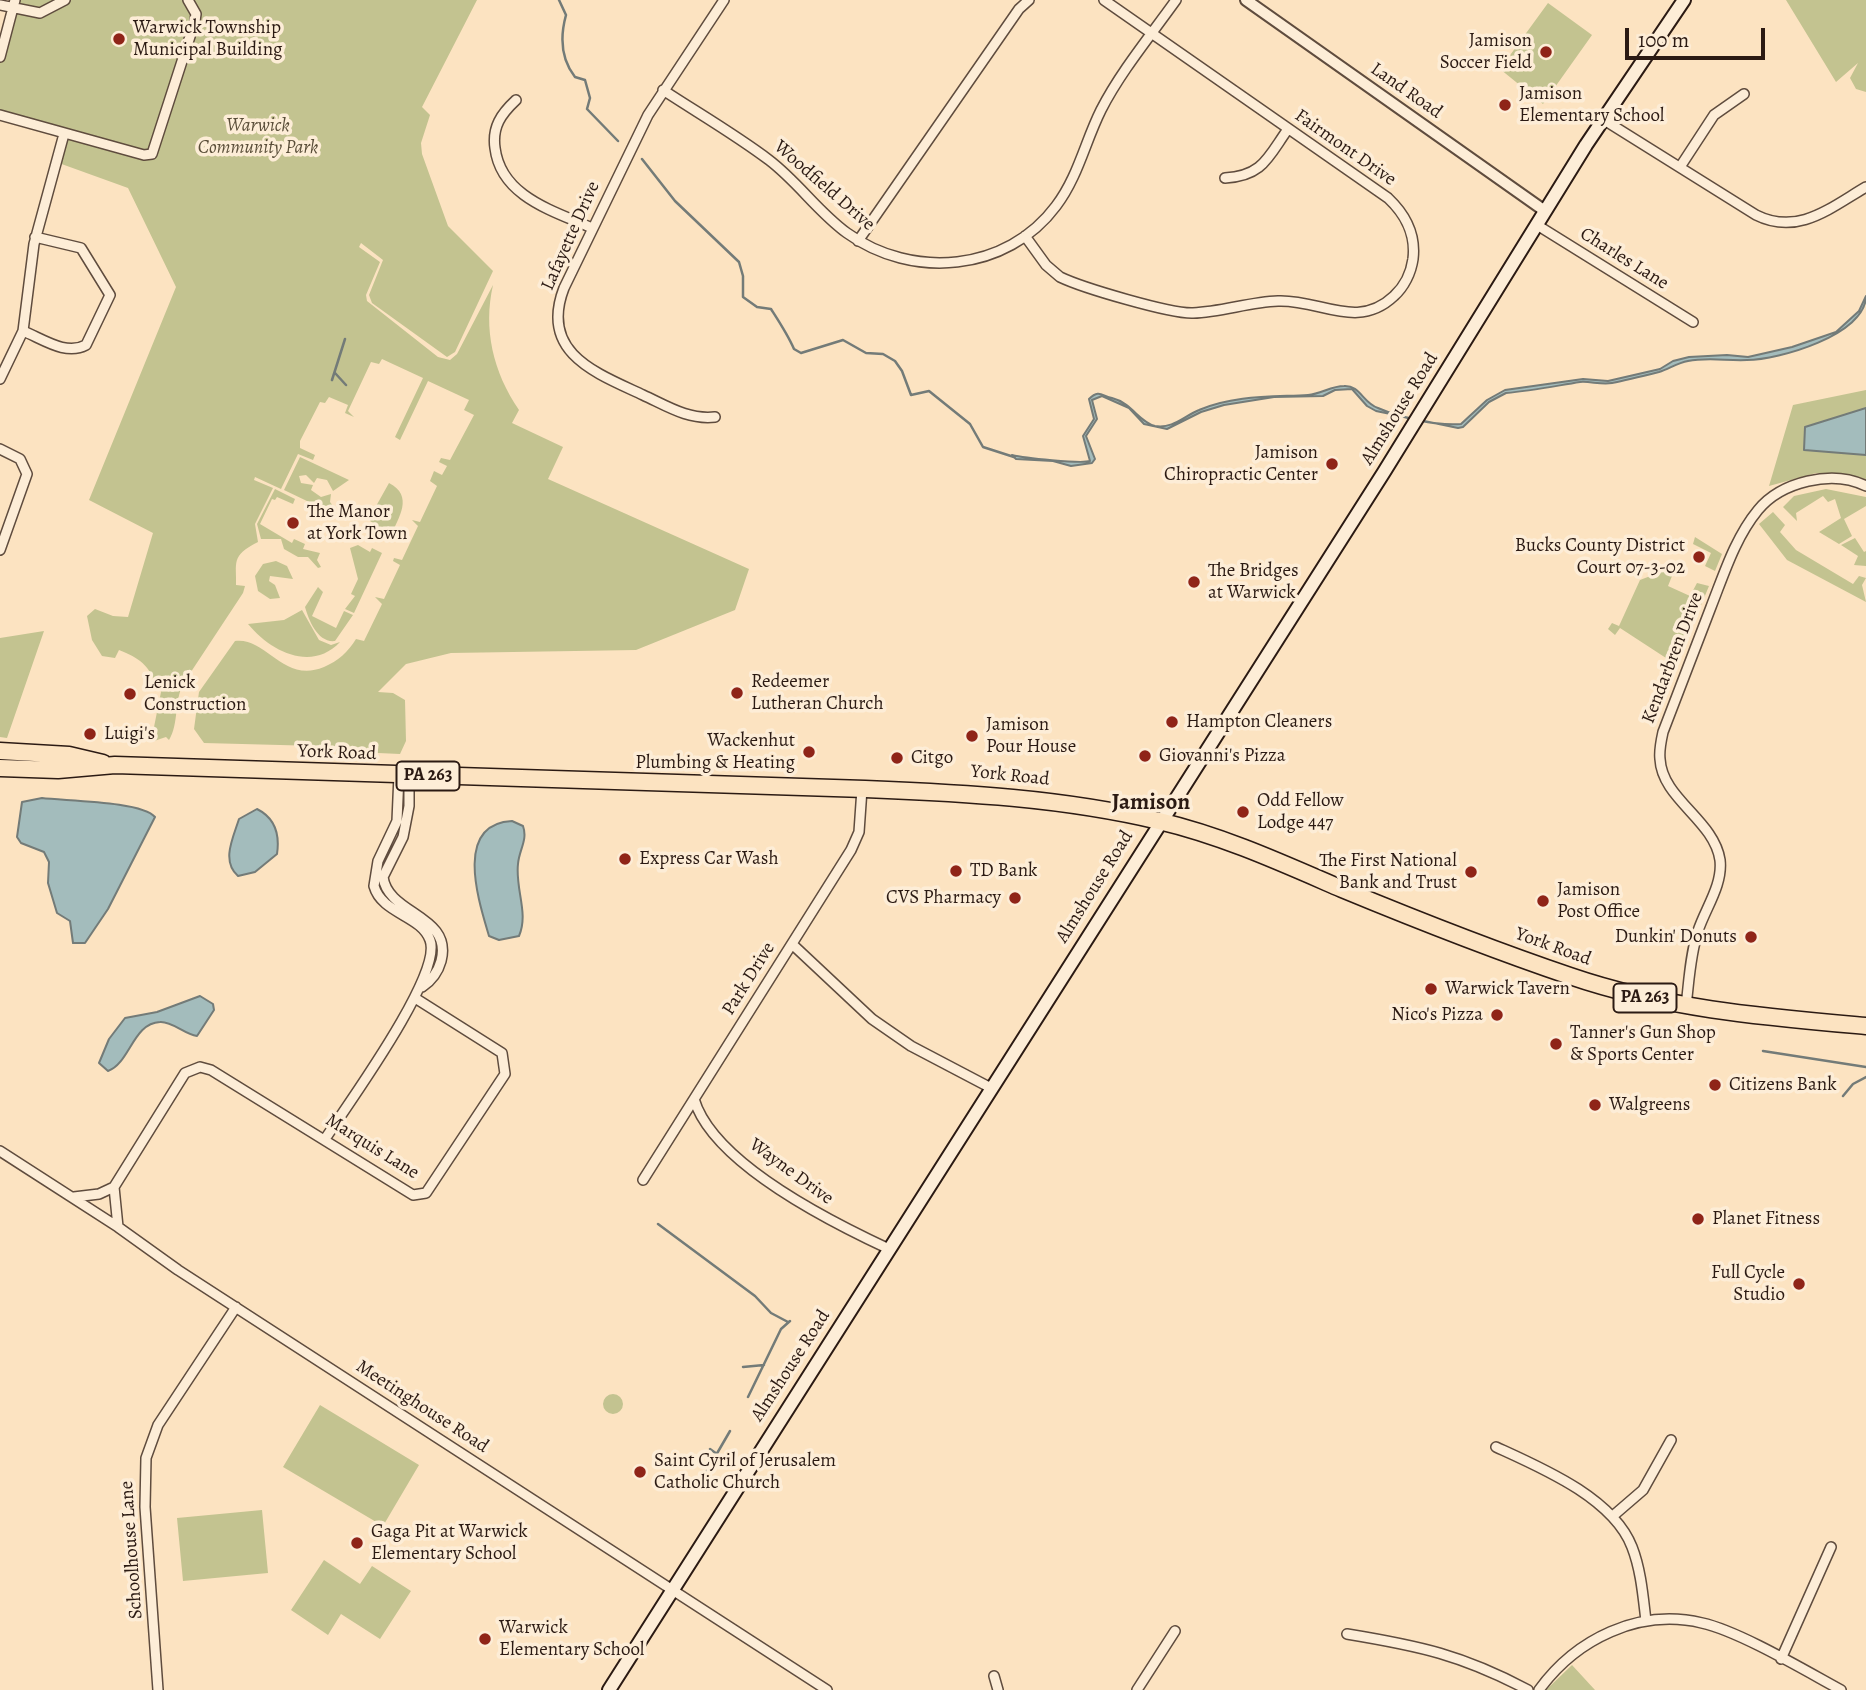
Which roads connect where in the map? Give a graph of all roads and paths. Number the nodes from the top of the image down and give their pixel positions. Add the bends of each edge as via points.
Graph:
1 (65, 0) edge
2 (188, 0) edge
3 (724, 0) edge
4 (1029, 0) edge
5 (1104, 0) edge
6 (1176, 0) edge
7 (1246, 0) edge
8 (1684, 0) edge
9 (14, 4) edge
10 (0, 5) edge
11 (1152, 34) junction
12 (0, 57) edge
13 (663, 90) junction
14 (1744, 94) dead end
15 (516, 100) dead end
16 (0, 115) edge
17 (1604, 120) junction
18 (1288, 129) junction
19 (64, 134) junction
20 (1680, 167) junction
21 (1225, 178) dead end
22 (1866, 187) edge
23 (1545, 211) junction
24 (1537, 225) junction
25 (592, 228) junction
26 (1025, 236) junction
27 (35, 240) junction
28 (858, 241) junction
29 (1693, 322) dead end
30 (23, 331) junction
31 (0, 379) edge
32 (715, 416) dead end
33 (0, 449) edge
34 (1866, 485) edge
35 (0, 550) edge
36 (0, 751) edge
37 (116, 765) junction
38 (0, 768) edge
39 (405, 775) junction
40 (862, 789) junction
41 (1159, 821) junction
42 (792, 944) junction
43 (415, 998) junction
44 (1686, 1006) junction
45 (1866, 1026) edge
46 (991, 1088) junction
47 (694, 1099) junction
48 (325, 1139) junction
49 (0, 1151) edge
50 (643, 1180) dead end
51 (114, 1188) junction
52 (74, 1197) junction
53 (118, 1227) junction
54 (889, 1249) junction
55 (236, 1307) junction
56 (1671, 1440) dead end
57 (1496, 1447) dead end
58 (1614, 1516) junction
59 (1831, 1547) dead end
60 (671, 1591) junction
61 (1646, 1621) junction
62 (1175, 1631) dead end
63 (1347, 1634) dead end
64 (1780, 1659) junction
65 (994, 1676) dead end
66 (1839, 1689) edge
67 (158, 1690) edge
68 (609, 1690) edge
69 (827, 1690) edge
70 (998, 1690) edge
71 (1137, 1690) edge
72 (1528, 1690) edge
73 (1539, 1690) edge

1 - 9 street via 40,13
2 - 19 street via 195,21 152,154
3 - 13 street, Lafayette Drive
4 - 28 street
5 - 11 street, Fairmont Drive
6 - 11 street, Woodfield Drive
7 - 23 street, Land Road
8 - 17 main road, Almshouse Road
9 - 10 street
9 - 12 street
11 - 18 street, Fairmont Drive
11 - 26 street, Woodfield Drive via 1101,110 1066,191
13 - 25 street, Lafayette Drive
13 - 28 street, Woodfield Drive via 770,161
14 - 20 street via 1718,109
15 - 25 street via 499,118 495,134 496,157 505,177 523,196
16 - 19 street
17 - 20 street
17 - 23 main road, Almshouse Road
18 - 21 street via 1257,171
18 - 26 street, Fairmont Drive via 1388,198 1409,225 1413,248 1410,272 1397,293 1381,306 1350,314 1280,301 1182,312 1060,277
19 - 27 street
20 - 22 street via 1776,223 1810,220
23 - 24 main road, Almshouse Road
24 - 29 street, Charles Lane
24 - 41 main road, Almshouse Road
25 - 32 street, Lafayette Drive via 559,301 566,345 590,370 625,387 683,414
26 - 28 street, Woodfield Drive via 982,257 937,264 894,257
27 - 30 street
27 - 30 street via 81,248 110,295 86,345 78,349 69,350
30 - 31 street
33 - 35 street via 20,460 27,474
34 - 44 street, Kendarbren Drive via 1837,480 1803,483 1783,489 1760,508 1726,569 1662,732 1659,758 1668,783 1706,828 1721,863 1697,932
36 - 37 highway, York Road / PA 263 via 69,755
37 - 38 highway, York Road / PA 263
37 - 39 highway, York Road / PA 263
39 - 40 highway, York Road / PA 263
39 - 43 street via 409,806 403,837 383,877 389,895 429,923 442,943 439,967
40 - 41 highway, York Road / PA 263 via 987,794
40 - 42 street, Park Drive via 858,838
41 - 44 highway, York Road / PA 263 via 1245,847 1570,976
41 - 46 main road, Almshouse Road
42 - 46 street via 873,1020 911,1046
42 - 47 street, Park Drive
43 - 48 street
43 - 48 street, Marquis Lane via 502,1053 505,1074 426,1193 413,1195
44 - 45 highway, York Road / PA 263
46 - 54 main road, Almshouse Road
47 - 50 street, Park Drive
47 - 54 street, Wayne Drive via 711,1129 775,1186 822,1217
48 - 51 street, Marquis Lane via 211,1070 189,1069
49 - 52 street, Meetinghouse Road
51 - 52 street
51 - 53 street
52 - 53 street, Meetinghouse Road
53 - 55 street, Meetinghouse Road
54 - 60 main road, Almshouse Road
55 - 60 street, Meetinghouse Road
55 - 67 street, Schoolhouse Lane via 158,1426 146,1458 145,1507
56 - 58 street via 1643,1490
57 - 58 street via 1591,1498
58 - 61 street via 1636,1558
59 - 64 street
60 - 68 main road, Almshouse Road
60 - 69 street, Meetinghouse Road
61 - 64 street via 1704,1623
61 - 73 street via 1619,1628 1586,1645
62 - 71 street
63 - 72 street via 1442,1652
64 - 66 street
65 - 70 street

